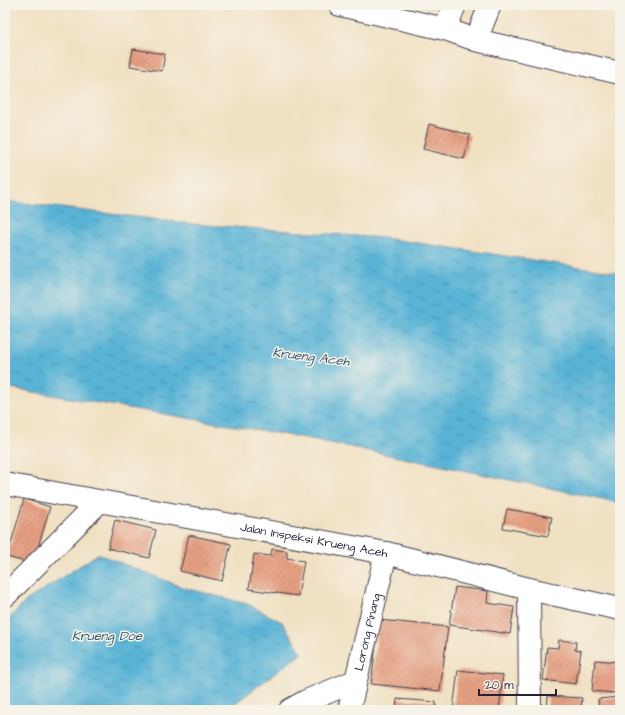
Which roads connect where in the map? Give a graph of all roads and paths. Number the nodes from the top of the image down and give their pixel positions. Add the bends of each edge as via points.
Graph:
1 (340, 5) edge
2 (455, 5) edge
3 (490, 5) edge
4 (445, 29) junction
5 (476, 40) junction
6 (620, 73) edge
7 (5, 484) edge
8 (99, 502) junction
9 (386, 553) junction
10 (529, 589) junction
11 (5, 596) edge
12 (620, 609) edge
13 (355, 681) junction
14 (290, 710) edge
15 (349, 710) edge
16 (530, 710) edge

1 - 4 street
2 - 4 street
3 - 5 street
4 - 5 street
5 - 6 street
7 - 8 street, Jalan Inspeksi Krueng Aceh
8 - 9 street, Jalan Inspeksi Krueng Aceh
8 - 11 street
9 - 10 street, Jalan Inspeksi Krueng Aceh
9 - 13 street, Lorong Pinang
10 - 12 street, Jalan Inspeksi Krueng Aceh
10 - 16 street
13 - 14 street
13 - 15 street, Lorong Pinang

